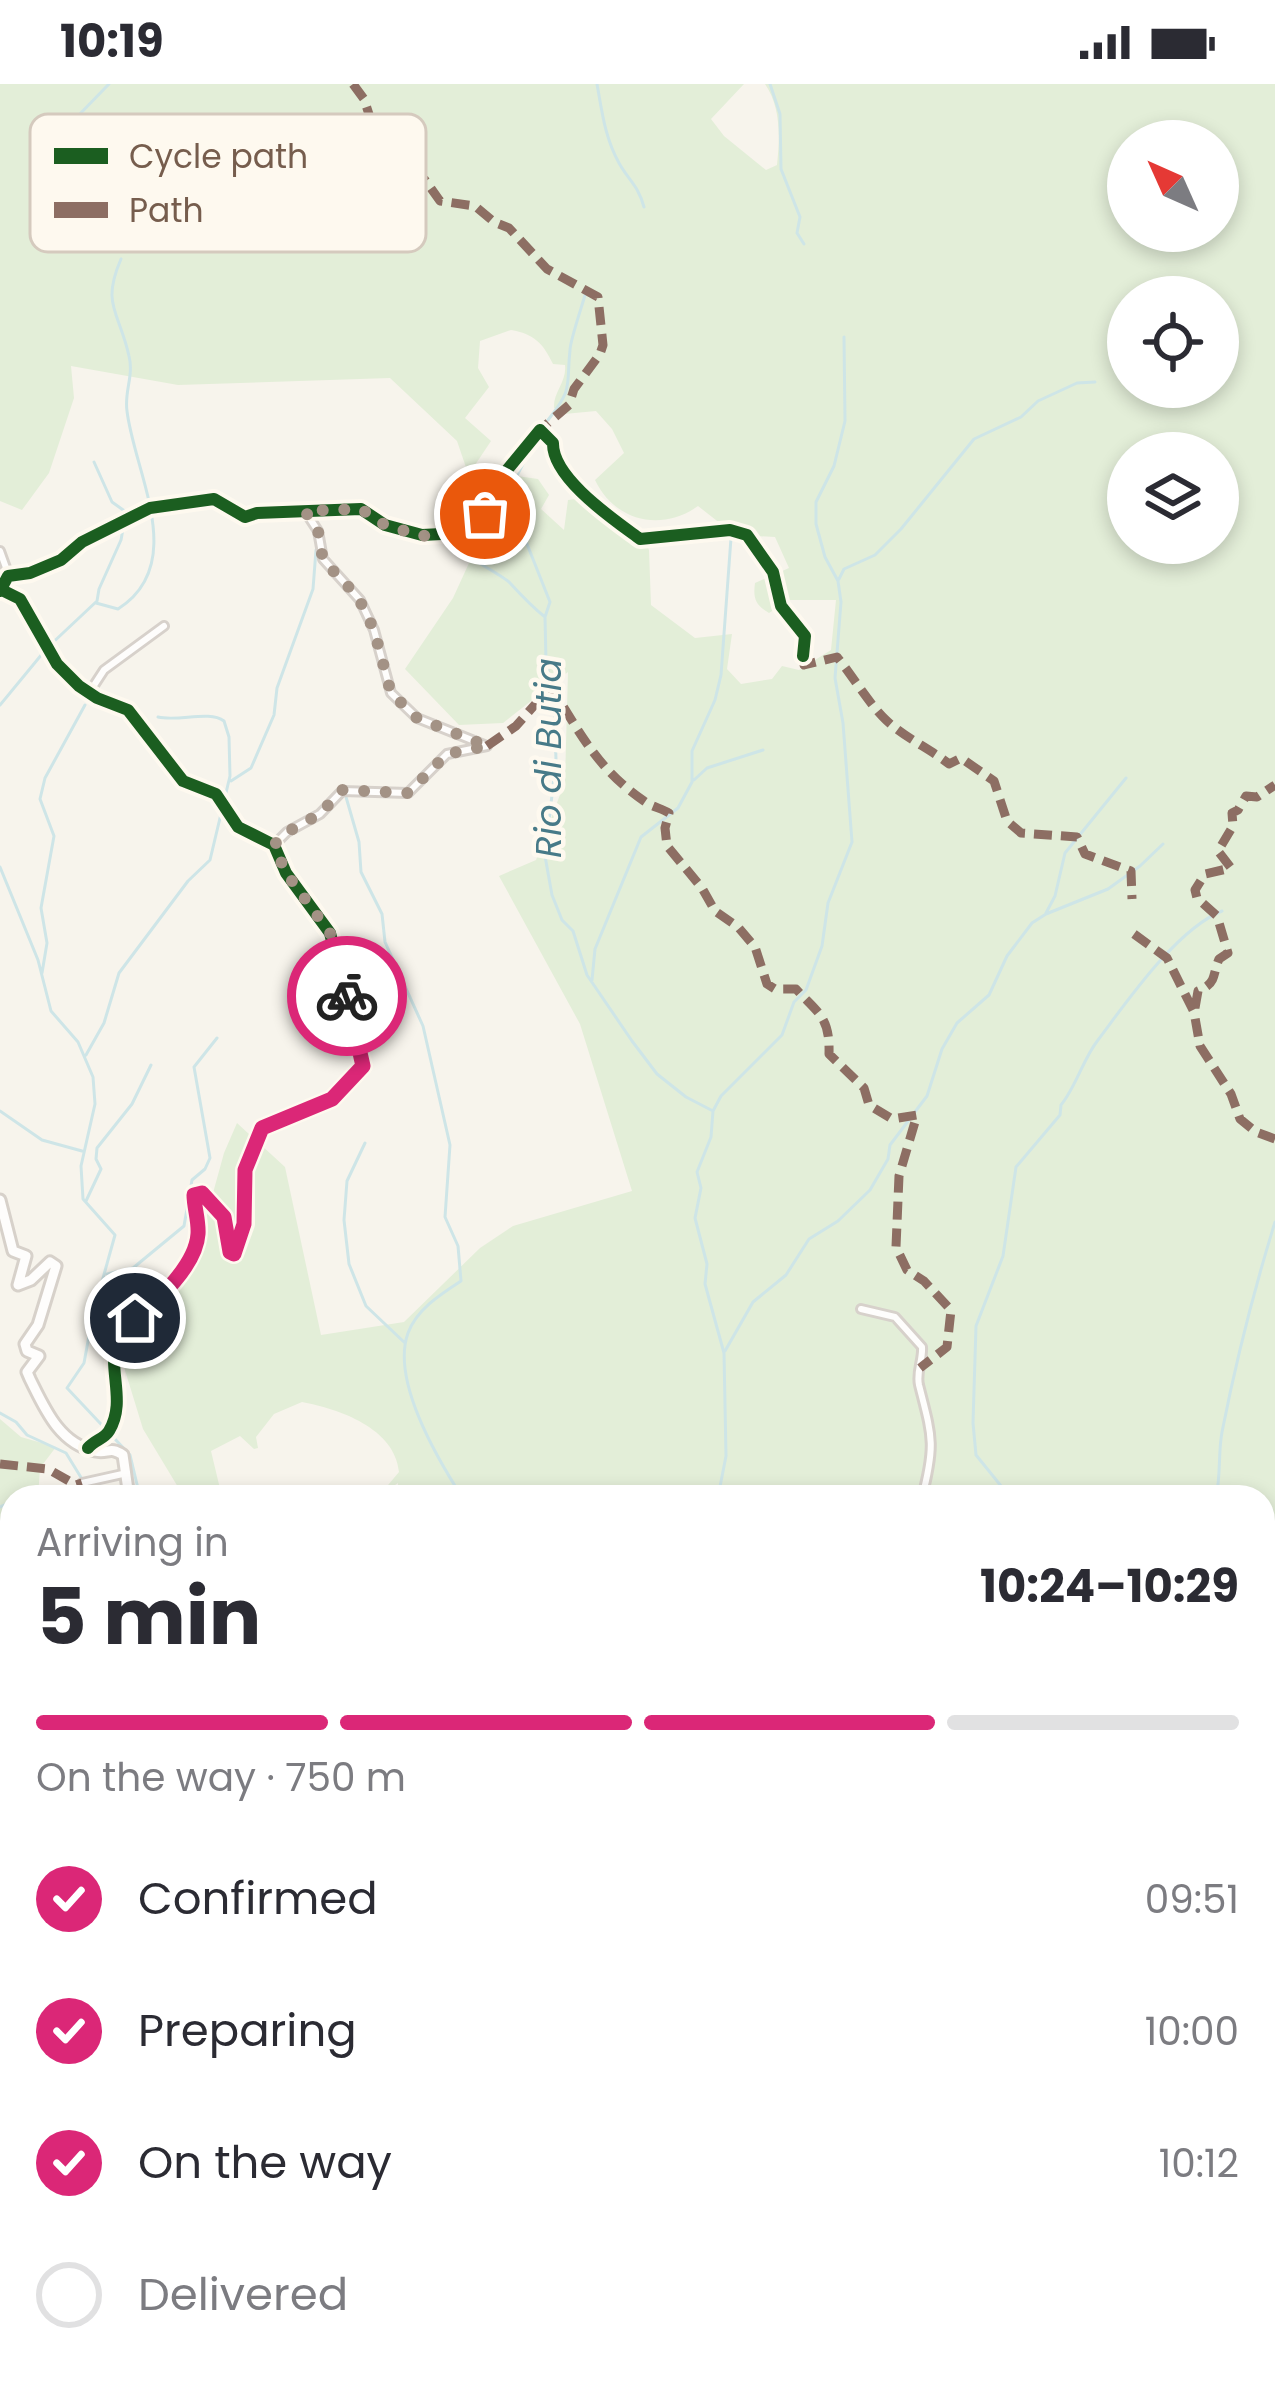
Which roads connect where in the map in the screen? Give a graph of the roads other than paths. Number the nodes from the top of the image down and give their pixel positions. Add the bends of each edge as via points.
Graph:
1 (305, 511) junction
2 (0, 551) edge
3 (10, 576) junction
4 (1, 591) edge
5 (164, 626) dead end
6 (803, 656) dead end
7 (89, 693) junction
8 (274, 845) junction
9 (0, 1200) edge
10 (861, 1310) dead end
11 (106, 1434) junction
12 (88, 1448) junction
13 (114, 1449) junction
14 (127, 1473) junction
15 (88, 1481) dead end
16 (128, 1485) edge
17 (926, 1485) edge

1 - 3 street via 245,518 214,499 153,507 61,560
1 - 6 street via 361,509 395,528 442,534 485,514 498,481 540,430 589,500 640,539 747,535 805,636
1 - 8 street via 323,560 367,615 391,693 417,718 487,746 447,754 408,793 342,790
2 - 3 street
3 - 4 street
4 - 7 street via 20,599 57,664
5 - 7 street via 104,670
7 - 8 street via 128,710 182,781 220,797 238,826
8 - 11 street via 330,933 363,1066 332,1099 262,1128 245,1170 244,1224 234,1254 224,1217 202,1193 194,1195 195,1249 118,1337 119,1392
9 - 12 street via 13,1251 26,1256 19,1285 50,1262 56,1266 25,1344 39,1357 27,1372 55,1428
10 - 17 street via 895,1317 922,1347 919,1383 932,1435
11 - 12 street
11 - 13 street
12 - 13 street
13 - 14 street
14 - 15 street
14 - 16 street

